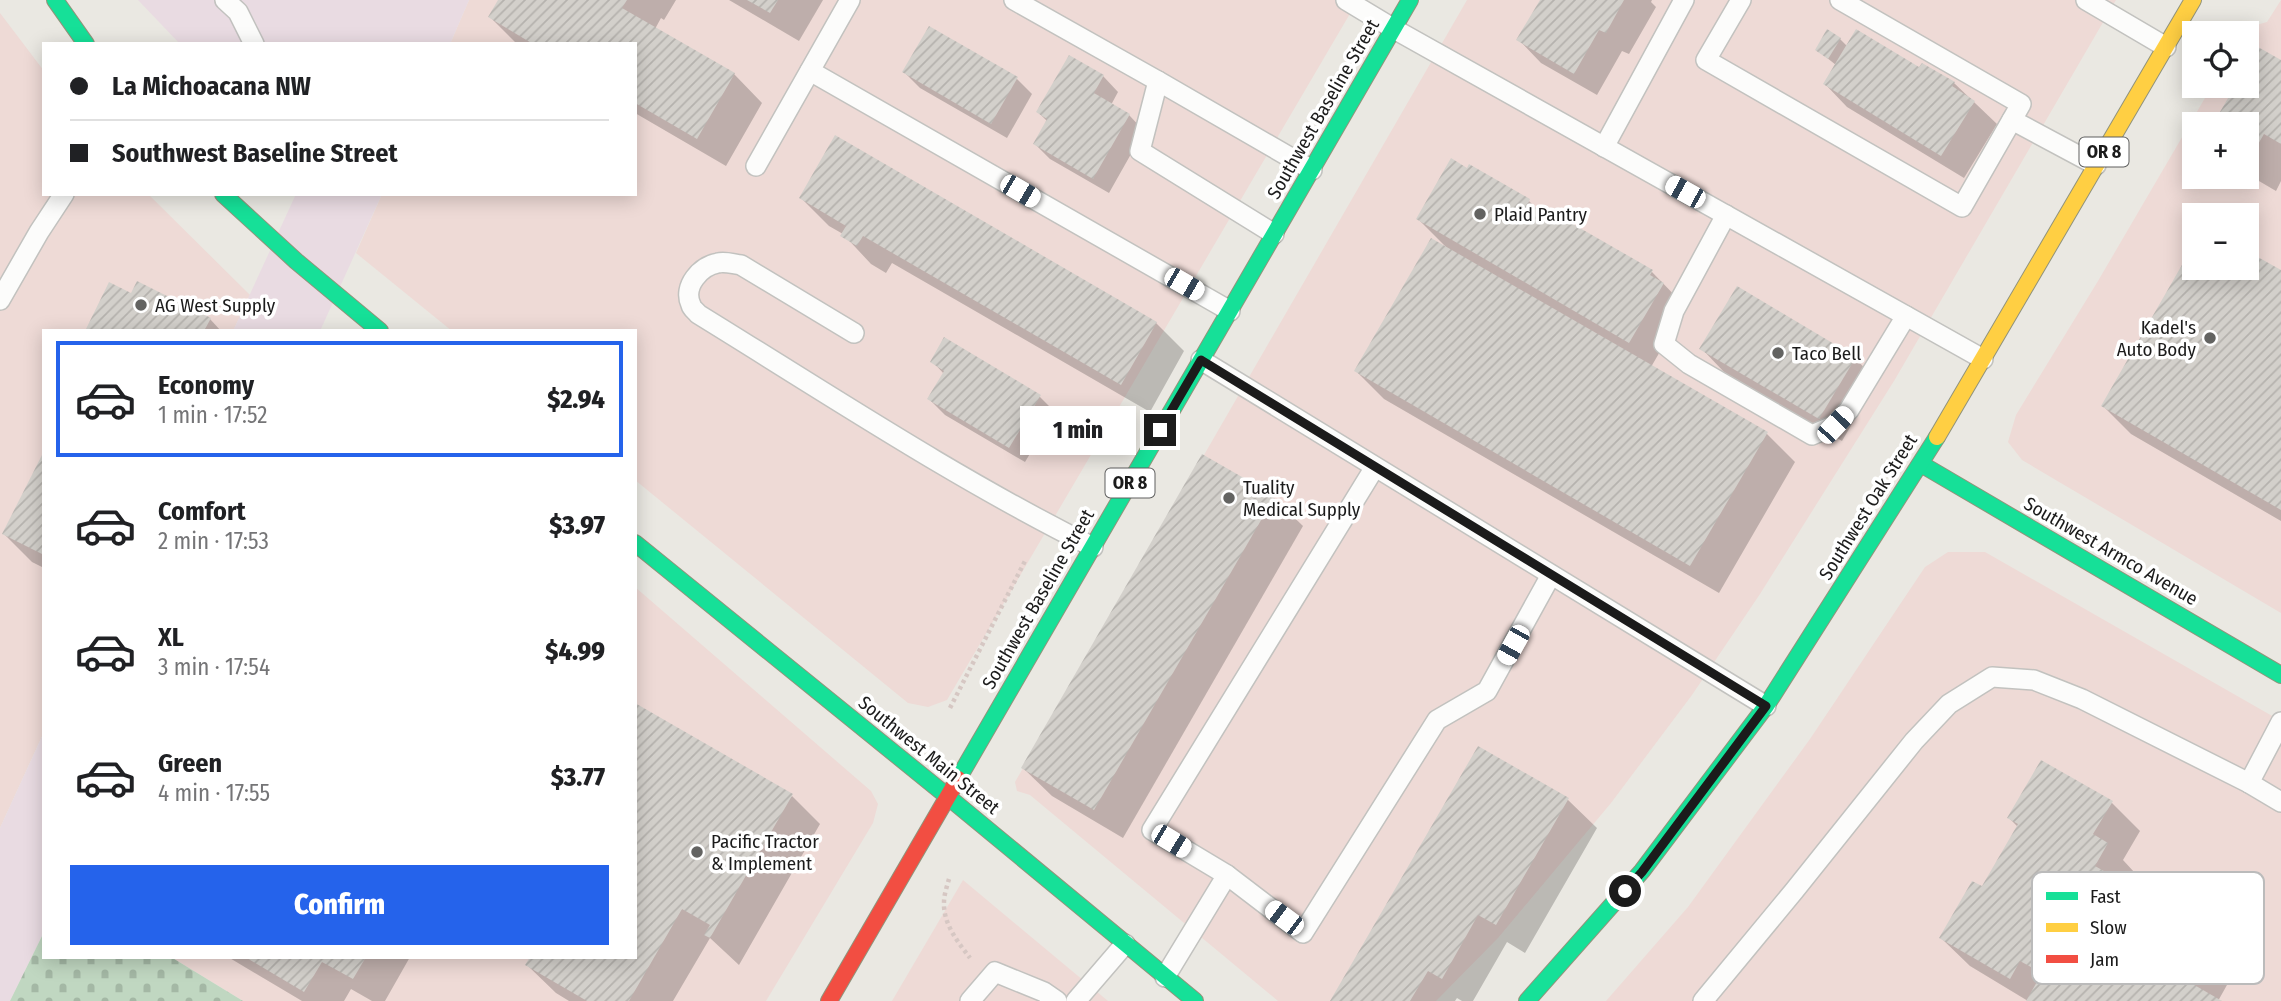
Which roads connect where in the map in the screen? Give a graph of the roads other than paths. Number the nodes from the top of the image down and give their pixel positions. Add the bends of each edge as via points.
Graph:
1 (55, 0) edge
2 (225, 0) edge
3 (850, 0) edge
4 (1014, 0) edge
5 (1346, 0) edge
6 (1410, 0) edge
7 (1684, 0) edge
8 (1840, 0) edge
9 (2086, 0) edge
10 (2193, 0) edge
11 (1736, 2) edge
12 (1394, 29) junction
13 (85, 42) edge
14 (253, 42) edge
15 (2166, 47) junction
16 (810, 71) junction
17 (1158, 81) junction
18 (2012, 120) junction
19 (1604, 147) junction
20 (2096, 165) junction
21 (756, 166) dead end
22 (1312, 170) junction
23 (63, 196) edge
24 (225, 196) edge
25 (1726, 215) junction
26 (1275, 234) junction
27 (0, 300) edge
28 (1230, 311) junction
29 (1906, 316) junction
30 (378, 329) edge
31 (854, 333) dead end
32 (1983, 359) junction
33 (1201, 360) junction
34 (1920, 464) junction
35 (1375, 467) junction
36 (637, 545) edge
37 (1093, 547) junction
38 (1551, 575) junction
39 (2281, 675) edge
40 (1766, 706) junction
41 (2281, 722) edge
42 (2249, 783) junction
43 (947, 796) junction
44 (2281, 802) edge
45 (1227, 876) junction
46 (1125, 944) junction
47 (1165, 976) junction
48 (829, 1001) edge
49 (970, 1001) edge
50 (1057, 1001) edge
51 (1076, 1001) edge
52 (1195, 1001) edge
53 (1527, 1001) edge
54 (1703, 1001) edge

1 - 13 main road
2 - 14 lane via 238,12
3 - 16 lane
4 - 17 lane
5 - 12 lane
6 - 12 main road, Southwest Baseline Street / OR 8
7 - 19 lane
8 - 18 lane via 2021,104
9 - 15 lane
10 - 15 main road, Southwest Oak Street / OR 8
11 - 18 lane via 1706,60 1962,207
12 - 19 lane
12 - 22 main road, Southwest Baseline Street / OR 8
15 - 20 main road, Southwest Oak Street / OR 8
16 - 21 lane
16 - 28 lane
17 - 22 lane
17 - 26 lane via 1140,151
18 - 20 lane
19 - 25 lane
20 - 32 main road, Southwest Oak Street / OR 8
22 - 26 main road, Southwest Baseline Street / OR 8
23 - 27 lane
24 - 30 main road
25 - 29 lane
25 - 29 lane via 1674,311 1664,344 1689,364 1812,435 1835,425 1849,410
26 - 28 main road, Southwest Baseline Street / OR 8
28 - 33 main road, Southwest Baseline Street / OR 8
29 - 32 lane
31 - 37 lane via 741,265 721,262 705,266 689,291 698,314 970,480
32 - 34 main road, Southwest Oak Street / OR 8
33 - 35 lane
33 - 37 main road, Southwest Baseline Street / OR 8
34 - 39 main road, Southwest Armco Avenue
34 - 40 main road, Southwest Oak Street / OR 8
35 - 38 lane
35 - 45 lane via 1152,830
36 - 43 main road, Southwest Main Street
37 - 43 main road, Southwest Baseline Street / OR 8
38 - 40 lane
38 - 45 lane via 1487,691 1437,720 1303,933
40 - 53 main road, Southwest Oak Street / OR 8 via 1642,872
41 - 42 lane
42 - 44 lane
42 - 54 lane via 2082,699 2034,680 1992,677 1949,704 1913,741
43 - 46 main road, Southwest Main Street
43 - 48 main road, Southwest Baseline Street / OR 8
45 - 47 lane
46 - 47 main road, Southwest Main Street
46 - 51 lane
47 - 52 main road, Southwest Main Street
49 - 50 lane via 995,972

